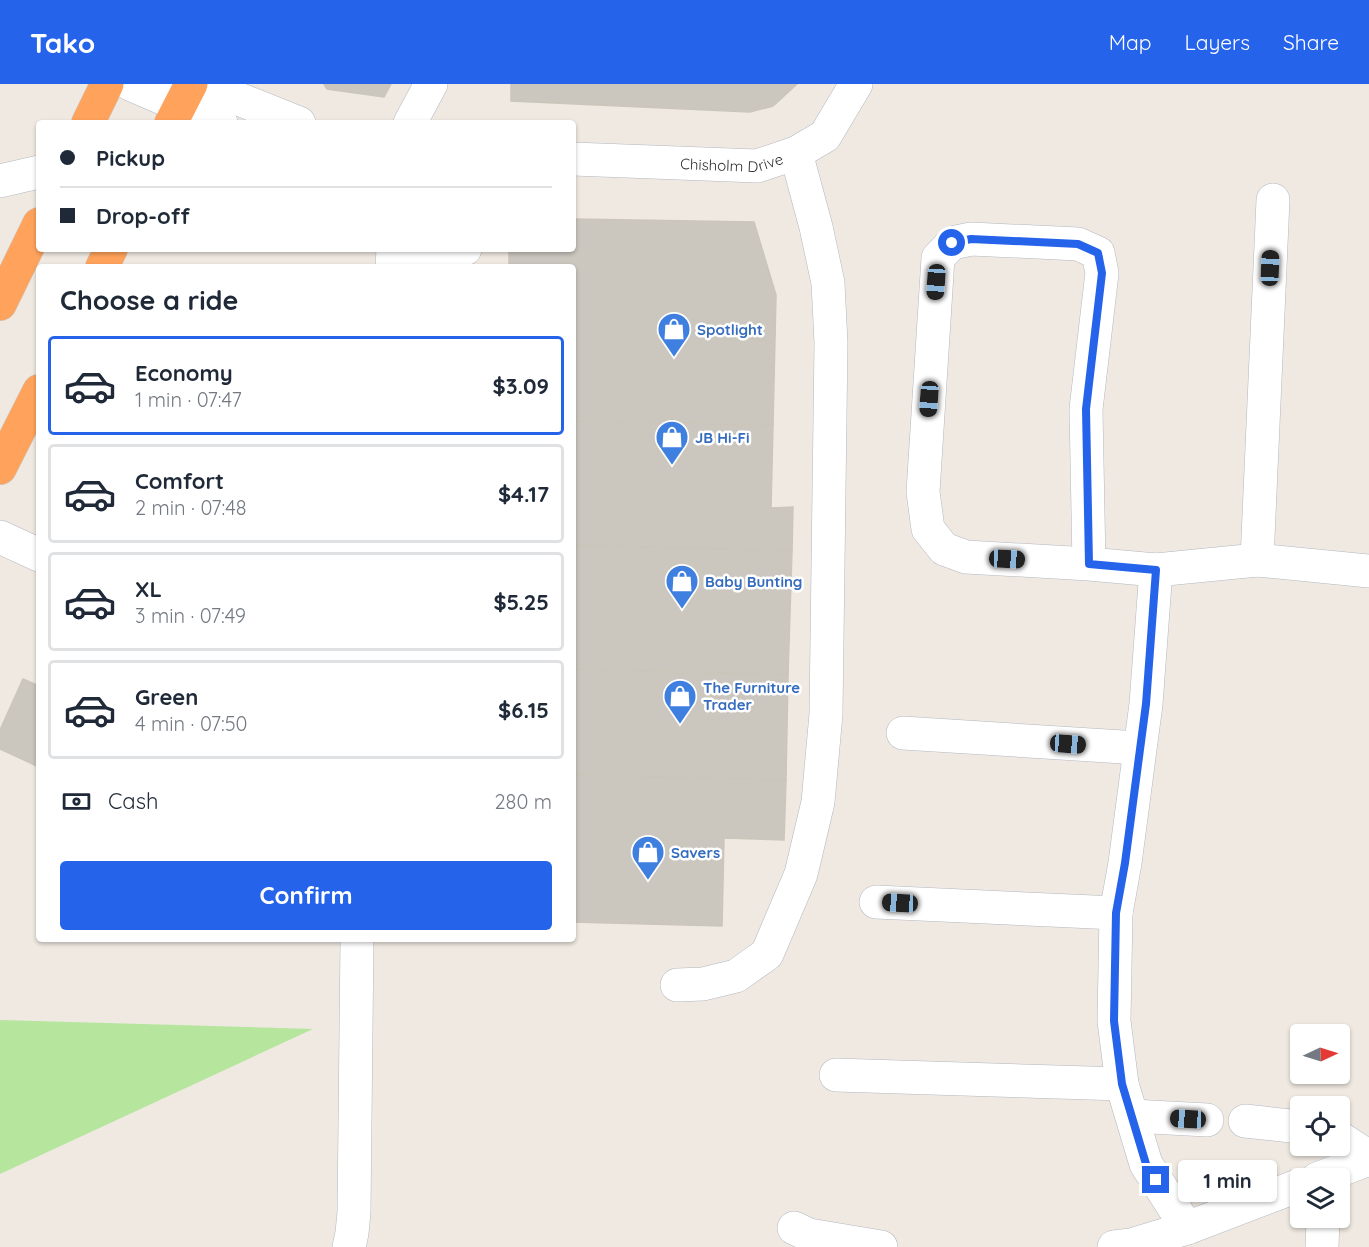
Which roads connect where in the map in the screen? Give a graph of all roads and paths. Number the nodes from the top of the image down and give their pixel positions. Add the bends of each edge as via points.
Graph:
1 (107, 84) edge
2 (130, 84) edge
3 (430, 84) edge
4 (856, 84) edge
5 (185, 99) edge
6 (279, 107) edge
7 (89, 120) edge
8 (216, 120) edge
9 (412, 120) edge
10 (796, 153) junction
11 (576, 159) edge
12 (36, 173) edge
13 (0, 181) edge
14 (1273, 200) dead end
15 (36, 230) edge
16 (0, 304) edge
17 (36, 397) edge
18 (0, 468) edge
19 (0, 537) edge
20 (36, 554) edge
21 (1257, 560) junction
22 (1089, 564) junction
23 (1156, 570) junction
24 (1369, 571) edge
25 (903, 733) dead end
26 (1139, 748) junction
27 (876, 902) dead end
28 (1116, 913) junction
29 (357, 942) edge
30 (677, 985) dead end
31 (836, 1075) dead end
32 (1122, 1084) junction
33 (1132, 1116) junction
34 (1207, 1120) dead end
35 (1245, 1121) dead end
36 (1290, 1126) edge
37 (1350, 1145) edge
38 (1369, 1158) edge
39 (1345, 1168) edge
40 (1290, 1190) edge
41 (1187, 1228) junction
42 (1323, 1228) edge
43 (802, 1237) edge
44 (1125, 1246) edge
45 (349, 1247) edge
46 (881, 1247) edge
47 (1322, 1247) edge

1 - 7 highway
2 - 5 street
3 - 9 street
4 - 10 street, Chisholm Drive via 825,136
5 - 6 street
5 - 8 street
10 - 11 street, Chisholm Drive via 757,166
10 - 30 street via 828,283 831,343 826,714 818,801 801,874 767,954 736,976
12 - 13 street
14 - 21 street
15 - 16 highway
17 - 18 highway
19 - 20 street
21 - 23 street
21 - 24 street
22 - 22 street via 966,556 944,564 928,529 923,492 938,258 952,243 971,239 1078,244 1105,251 1086,409
22 - 23 street
23 - 26 street
25 - 26 street
26 - 28 street
27 - 28 street
28 - 32 street via 1114,1021
29 - 45 street via 354,1212
31 - 32 street
32 - 33 street
33 - 34 street
33 - 41 street via 1146,1164
35 - 36 street
37 - 38 street
38 - 39 street
40 - 41 street
41 - 44 street
42 - 47 street
43 - 46 street

